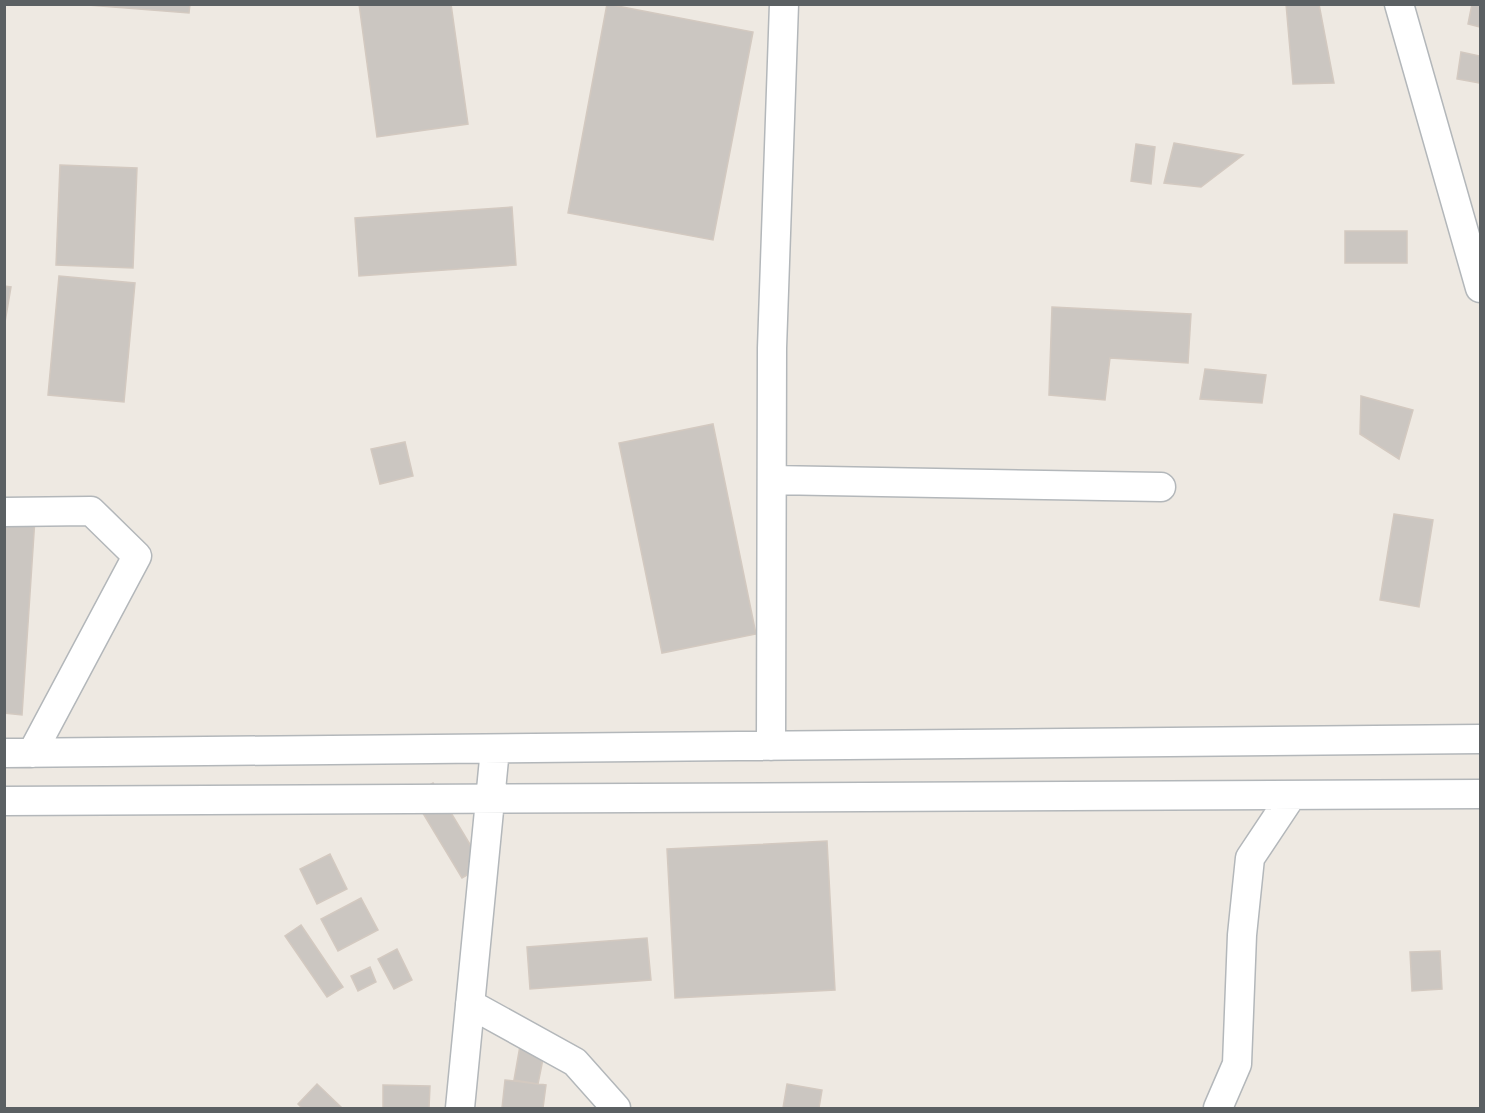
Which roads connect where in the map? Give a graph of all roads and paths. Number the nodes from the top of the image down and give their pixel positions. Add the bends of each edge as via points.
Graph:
1 (784, 4) edge
2 (1399, 4) edge
3 (1480, 288) edge
4 (772, 480) junction
5 (1161, 487) dead end
6 (4, 512) edge
7 (1480, 739) edge
8 (771, 746) junction
9 (495, 748) junction
10 (18, 753) edge
11 (1480, 794) edge
12 (1292, 795) junction
13 (490, 799) junction
14 (4, 801) edge
15 (470, 1004) junction
16 (460, 1108) edge
17 (616, 1108) edge
18 (1218, 1108) edge

1 - 4 street via 772,348
2 - 3 street
4 - 5 street
4 - 8 street
6 - 10 street via 91,511 137,556
7 - 8 street
8 - 9 street
9 - 10 street
9 - 13 street
11 - 12 street
12 - 13 street
12 - 18 street via 1250,858 1242,935 1237,1064
13 - 14 street
13 - 15 street
15 - 16 street
15 - 17 street via 575,1062

